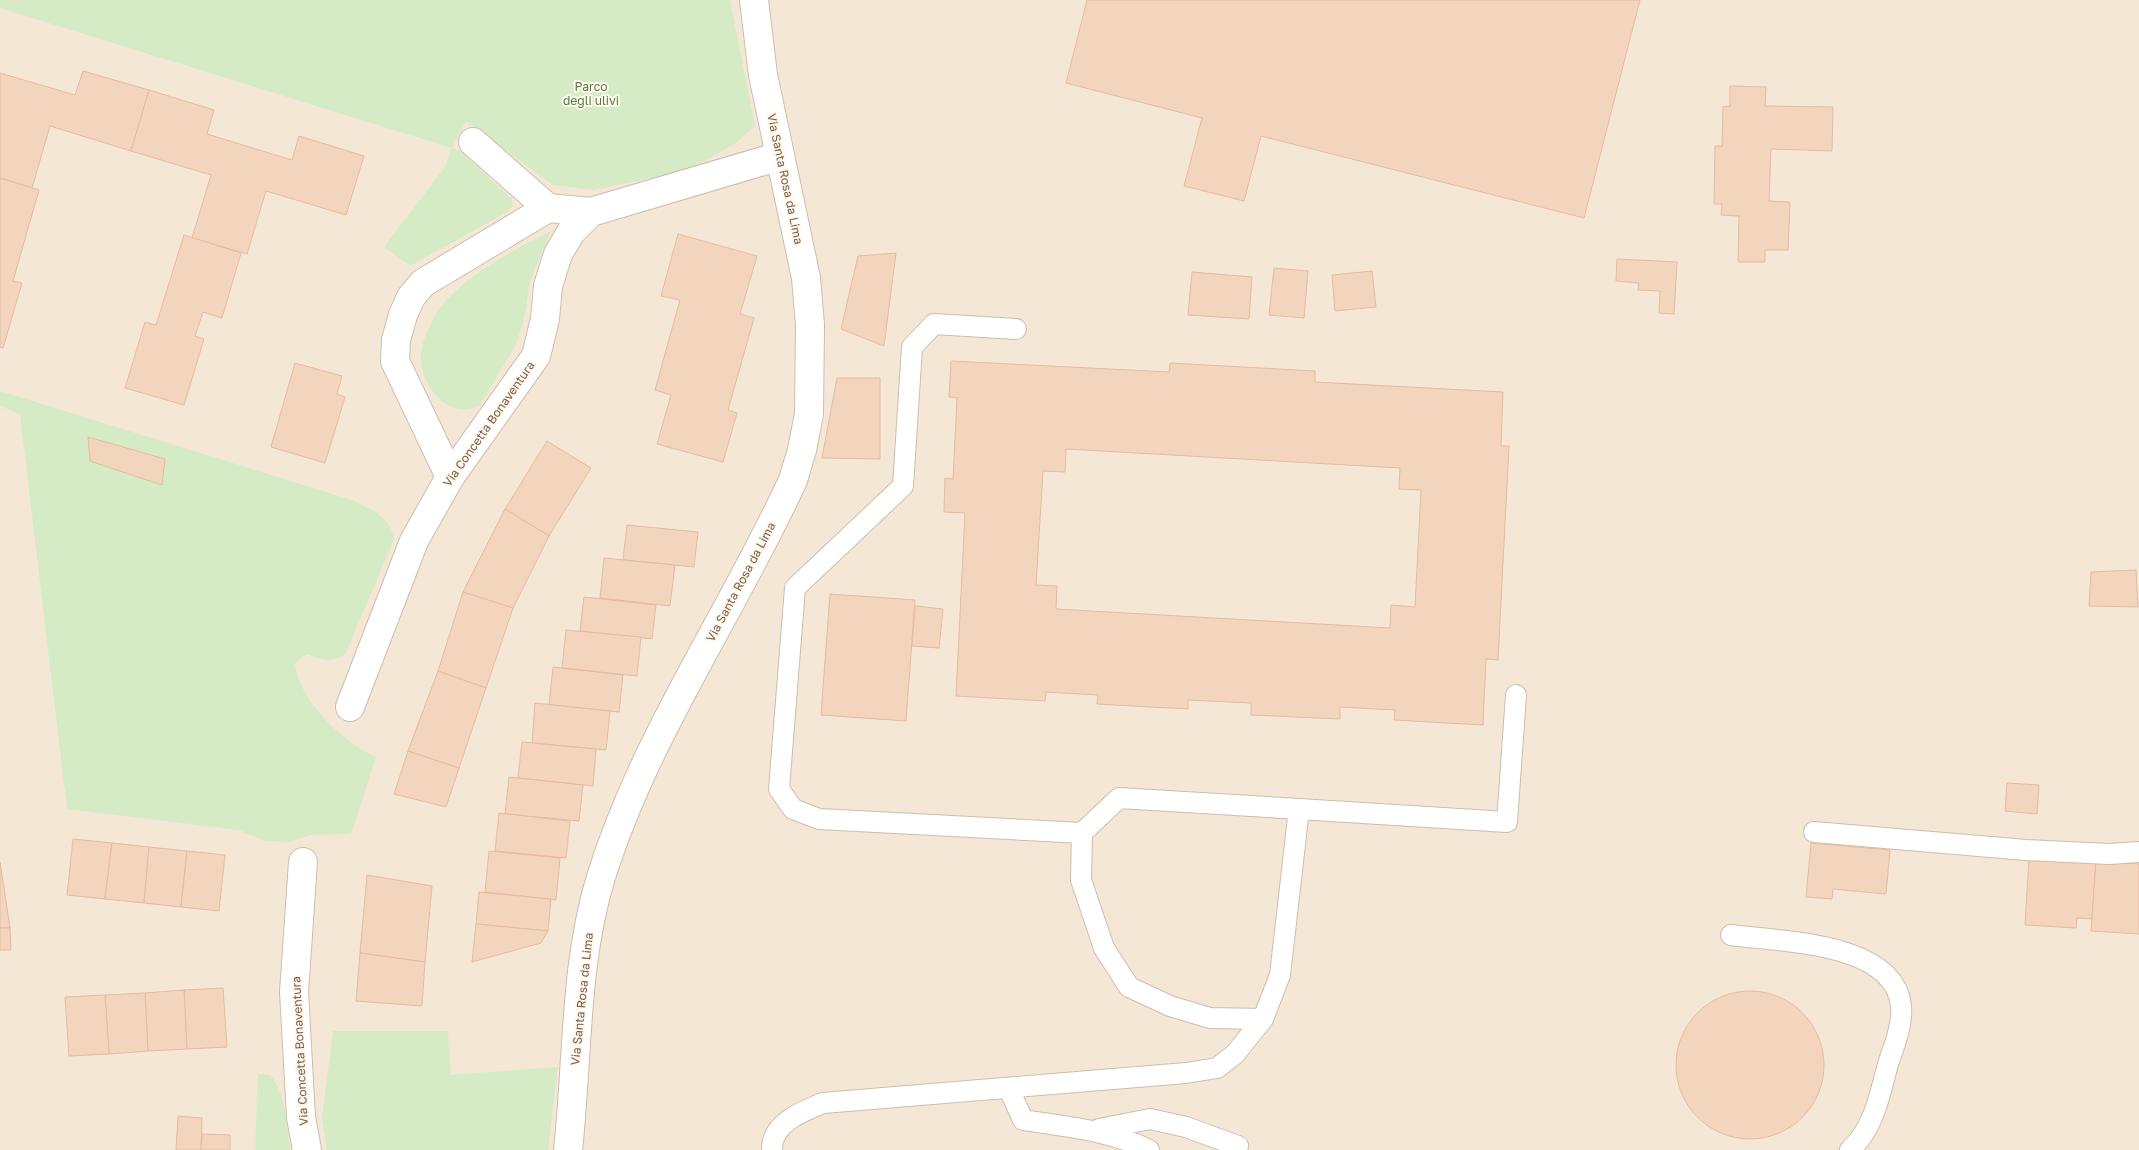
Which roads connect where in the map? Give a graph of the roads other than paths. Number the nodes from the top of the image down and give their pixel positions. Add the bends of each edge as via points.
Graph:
1 (754, 0) edge
2 (474, 142) dead end
3 (780, 156) junction
4 (548, 208) junction
5 (591, 212) junction
6 (1016, 329) dead end
7 (450, 477) junction
8 (1516, 696) dead end
9 (350, 707) dead end
10 (1299, 809) junction
11 (1814, 832) dead end
12 (1082, 833) junction
13 (2139, 852) edge
14 (303, 862) dead end
15 (1731, 935) dead end
16 (1262, 1020) junction
17 (1009, 1089) junction
18 (1092, 1130) junction
19 (1238, 1146) dead end
20 (307, 1150) edge
21 (568, 1150) edge
22 (772, 1150) edge
23 (1149, 1150) edge
24 (1850, 1150) edge

1 - 3 street, Via Santa Rosa da Lima
2 - 4 street
3 - 5 street, Via Concetta Bonaventura
3 - 21 street, Via Santa Rosa da Lima via 807,288 810,325 809,414 802,450 778,511 648,760 601,878 585,940
4 - 5 street
4 - 7 street via 423,283 411,297 403,315 396,340 395,362
5 - 7 street, Via Concetta Bonaventura via 571,232 558,254 548,286 536,356
6 - 12 lane via 934,324 912,347 903,486 795,588 779,789 794,809 819,819
7 - 9 street, Via Concetta Bonaventura via 414,540
8 - 10 lane via 1507,822
10 - 12 lane via 1119,798
10 - 16 lane via 1280,975
11 - 13 lane via 2026,850 2109,854
12 - 16 lane via 1081,880 1104,948 1129,987 1170,1006 1210,1018
14 - 20 street, Via Concetta Bonaventura via 294,992 301,1117
15 - 24 lane via 1841,950 1872,964 1893,982 1901,1005 1900,1025 1872,1118
16 - 17 lane via 1235,1054 1217,1068
17 - 18 lane via 1023,1120
17 - 22 lane via 823,1103 798,1113 780,1127
18 - 19 lane via 1150,1119 1186,1127
18 - 23 lane via 1130,1140

